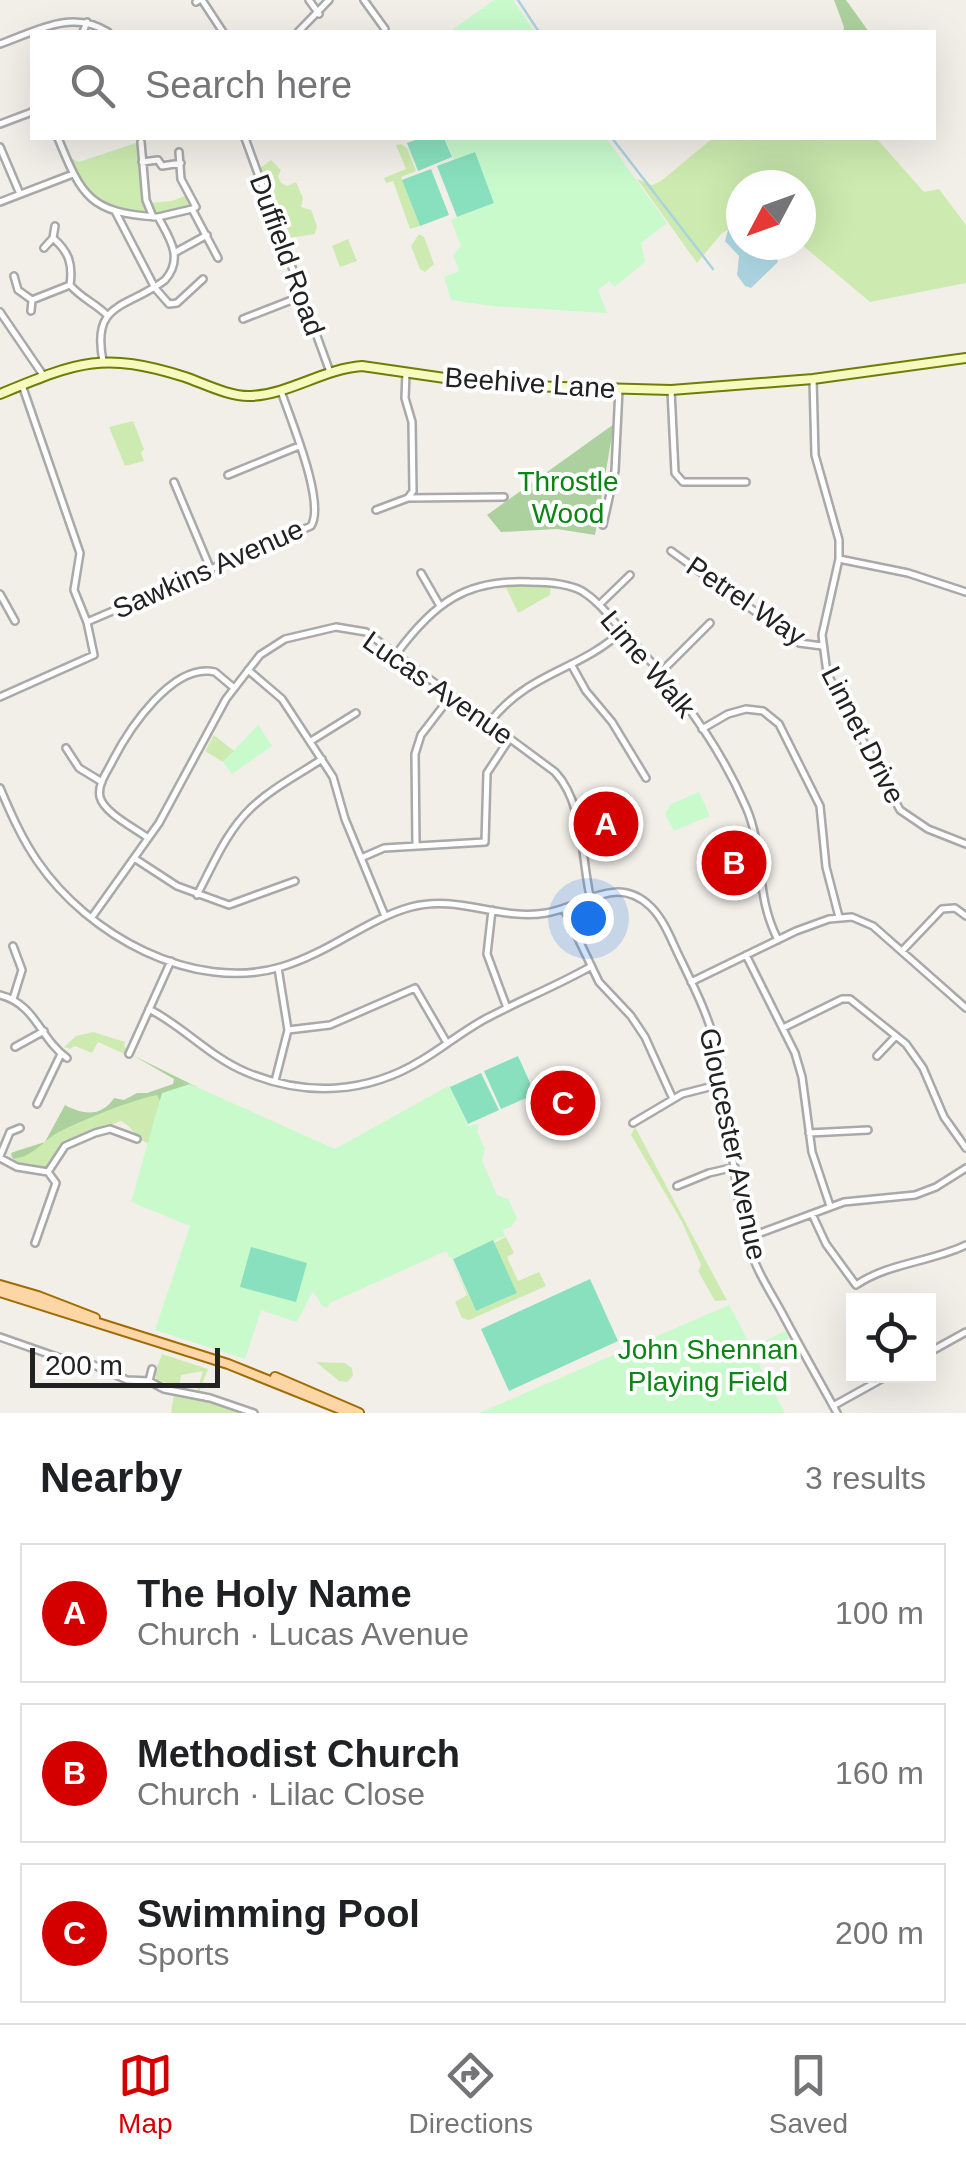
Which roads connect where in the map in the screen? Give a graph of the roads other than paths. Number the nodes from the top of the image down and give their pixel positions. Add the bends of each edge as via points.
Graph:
1 (199, 0) edge
2 (309, 0) edge
3 (330, 0) edge
4 (364, 0) edge
5 (319, 14) junction
6 (87, 22) junction
7 (385, 29) dead end
8 (39, 30) edge
9 (84, 30) edge
10 (104, 30) edge
11 (222, 30) edge
12 (300, 30) edge
13 (30, 33) edge
14 (0, 44) edge
15 (30, 113) edge
16 (0, 124) edge
17 (59, 140) edge
18 (246, 140) edge
19 (141, 142) dead end
20 (0, 147) edge
21 (179, 152) dead end
22 (142, 162) junction
23 (182, 163) junction
24 (73, 174) junction
25 (20, 194) junction
26 (0, 202) edge
27 (192, 209) junction
28 (114, 212) junction
29 (155, 217) junction
30 (55, 226) dead end
31 (207, 235) junction
32 (53, 238) junction
33 (44, 248) dead end
34 (176, 252) junction
35 (218, 258) dead end
36 (14, 276) dead end
37 (202, 279) dead end
38 (70, 285) junction
39 (155, 288) junction
40 (302, 296) junction
41 (32, 300) junction
42 (31, 311) dead end
43 (0, 312) edge
44 (107, 315) junction
45 (243, 319) dead end
46 (966, 358) edge
47 (103, 360) junction
48 (330, 372) junction
49 (406, 373) junction
50 (44, 376) junction
51 (812, 379) junction
52 (22, 385) junction
53 (619, 388) junction
54 (671, 390) junction
55 (280, 391) junction
56 (0, 394) edge
57 (300, 445) junction
58 (228, 475) dead end
59 (174, 482) dead end
60 (746, 482) dead end
61 (504, 497) dead end
62 (408, 498) junction
63 (376, 510) dead end
64 (603, 525) dead end
65 (672, 550) dead end
66 (839, 559) junction
67 (211, 570) junction
68 (421, 574) dead end
69 (630, 575) dead end
70 (966, 592) edge
71 (0, 594) edge
72 (600, 605) junction
73 (440, 606) junction
74 (15, 622) dead end
75 (87, 622) junction
76 (710, 623) dead end
77 (622, 630) junction
78 (822, 646) junction
79 (398, 653) junction
80 (571, 664) junction
81 (248, 670) junction
82 (662, 671) junction
83 (234, 688) junction
84 (451, 696) junction
85 (0, 697) edge
86 (356, 712) dead end
87 (489, 723) junction
88 (702, 729) junction
89 (510, 738) junction
90 (311, 741) junction
91 (66, 748) dead end
92 (322, 759) junction
93 (646, 778) dead end
94 (102, 782) junction
95 (0, 789) edge
96 (754, 836) junction
97 (149, 838) junction
98 (416, 844) junction
99 (966, 844) edge
100 (727, 847) dead end
101 (134, 858) junction
102 (360, 858) junction
103 (295, 880) dead end
104 (197, 895) junction
105 (590, 896) junction
106 (564, 909) junction
107 (492, 910) junction
108 (966, 916) edge
109 (92, 917) junction
110 (385, 917) junction
111 (839, 917) junction
112 (778, 940) junction
113 (13, 946) dead end
114 (902, 951) junction
115 (746, 955) junction
116 (171, 961) junction
117 (590, 967) junction
118 (278, 968) junction
119 (692, 982) junction
120 (0, 995) edge
121 (14, 998) junction
122 (507, 1008) junction
123 (966, 1008) edge
124 (150, 1009) junction
125 (783, 1028) junction
126 (288, 1030) junction
127 (44, 1031) junction
128 (896, 1036) junction
129 (447, 1043) junction
130 (15, 1047) dead end
131 (129, 1054) dead end
132 (878, 1056) dead end
133 (274, 1081) junction
134 (722, 1084) junction
135 (673, 1099) junction
136 (37, 1104) dead end
137 (633, 1123) dead end
138 (20, 1128) dead end
139 (868, 1130) dead end
140 (809, 1133) junction
141 (137, 1139) dead end
142 (966, 1148) edge
143 (0, 1157) edge
144 (735, 1167) junction
145 (966, 1168) edge
146 (48, 1172) junction
147 (676, 1186) dead end
148 (830, 1206) junction
149 (812, 1214) junction
150 (747, 1238) junction
151 (35, 1243) dead end
152 (966, 1245) edge
153 (0, 1289) edge
154 (966, 1332) edge
155 (0, 1337) edge
156 (936, 1349) edge
157 (228, 1364) junction
158 (152, 1369) dead end
159 (149, 1381) junction
160 (875, 1383) edge
161 (833, 1406) junction
162 (254, 1413) edge
163 (350, 1413) edge
164 (359, 1413) edge
165 (837, 1413) edge

1 - 11 street
2 - 5 street
3 - 5 street
4 - 7 street
5 - 12 street
6 - 8 street
6 - 9 street
6 - 10 street
13 - 14 street
15 - 16 street
17 - 24 street
18 - 40 street, Duffield Road
19 - 22 street
20 - 25 street
21 - 23 street
22 - 23 street
22 - 29 street
23 - 27 street
24 - 25 street
24 - 28 street via 90,200
25 - 26 street
27 - 29 street
27 - 31 street
28 - 29 street
28 - 39 street
29 - 34 street
30 - 32 street
31 - 34 street
31 - 35 street
32 - 33 street
32 - 38 street via 66,249
34 - 39 street via 171,272
36 - 41 street via 18,290
37 - 39 street via 173,305
38 - 41 street
38 - 44 street
39 - 44 street
40 - 45 street
40 - 48 street, Duffield Road
41 - 42 street
43 - 50 street
44 - 47 street via 100,327
46 - 51 main road, Beehive Lane
47 - 50 main road, Beehive Lane
47 - 55 main road, Beehive Lane via 153,367 242,396
48 - 49 main road, Beehive Lane via 362,366
48 - 55 main road, Beehive Lane
49 - 53 main road, Beehive Lane via 493,385
49 - 62 street via 412,422
50 - 52 main road, Beehive Lane
51 - 54 main road, Beehive Lane
51 - 66 street via 814,455
52 - 56 main road, Beehive Lane
52 - 75 street via 80,553 74,590
53 - 54 main road, Beehive Lane
53 - 64 street via 615,471
54 - 60 street via 675,473 683,482
55 - 57 street, Sawkins Avenue
57 - 58 street
57 - 67 street, Sawkins Avenue via 316,510 311,526
59 - 67 street
61 - 62 street
62 - 63 street
65 - 78 street, Petrel Way via 799,643
66 - 70 street
66 - 78 street
67 - 75 street, Sawkins Avenue
68 - 73 street
69 - 72 street
71 - 74 street
72 - 73 street, Lime Walk via 559,584 509,581 485,583
72 - 77 street, Lime Walk
73 - 79 street, Lime Walk
75 - 85 street via 94,656
76 - 82 street
77 - 80 street
77 - 82 street, Lime Walk
78 - 99 street, Linnet Drive via 827,673 895,804 919,824
79 - 81 street, Lucas Avenue via 366,632 336,627 279,642
79 - 84 street, Lucas Avenue
80 - 87 street via 522,688
80 - 93 street
81 - 83 street, Lucas Avenue
81 - 90 street via 282,699
82 - 88 street, Lime Walk
83 - 94 street via 208,670 159,696 133,723
83 - 97 street, Lucas Avenue
84 - 87 street, Lucas Avenue
84 - 98 street via 421,734 415,754
86 - 90 street
87 - 89 street, Lucas Avenue
88 - 96 street, Lime Walk via 747,808
88 - 111 street via 746,709 780,724 820,806
89 - 98 street via 487,773 485,842
89 - 105 street, Lucas Avenue via 570,793
90 - 92 street
91 - 94 street via 79,768
92 - 102 street
92 - 104 street via 249,810
94 - 97 street via 104,804
95 - 109 street via 39,864
96 - 100 street
96 - 112 street, Lime Walk via 762,902
97 - 101 street, Lucas Avenue
98 - 102 street
101 - 104 street
101 - 109 street, Lucas Avenue
102 - 110 street
103 - 104 street via 228,905
105 - 106 street
105 - 119 street, Gloucester Avenue via 619,891 647,904
106 - 107 street via 526,915
106 - 117 street
107 - 110 street via 438,902
107 - 122 street via 488,954
108 - 114 street via 942,908
109 - 116 street
110 - 118 street
111 - 112 street
111 - 114 street via 868,922
112 - 115 street
113 - 121 street via 22,970
114 - 123 street
115 - 119 street
115 - 125 street
116 - 118 street via 224,974
116 - 124 street
117 - 122 street
117 - 135 street via 640,1027
118 - 126 street
119 - 134 street, Gloucester Avenue via 713,1035
120 - 121 street
121 - 127 street
122 - 129 street
124 - 131 street
124 - 133 street via 214,1055
125 - 128 street via 850,999
125 - 140 street via 802,1078
126 - 129 street via 330,1024 415,988
126 - 133 street
127 - 130 street
127 - 136 street via 64,1056
128 - 132 street
128 - 142 street via 923,1068
129 - 133 street via 420,1062 340,1090
134 - 135 street
134 - 144 street, Gloucester Avenue
135 - 137 street
138 - 143 street via 10,1132
139 - 140 street
140 - 148 street
141 - 146 street via 110,1130 95,1133 65,1146
143 - 146 street
144 - 147 street
144 - 150 street, Gloucester Avenue
145 - 148 street via 916,1195
146 - 151 street via 56,1184
148 - 149 street
149 - 150 street
149 - 152 street via 856,1285
150 - 161 street, Gloucester Avenue
153 - 157 main road via 38,1296
154 - 156 street
155 - 159 street
157 - 163 main road
157 - 164 main road via 291,1382
158 - 159 street
159 - 162 street
160 - 161 street
161 - 165 street, Gloucester Avenue

